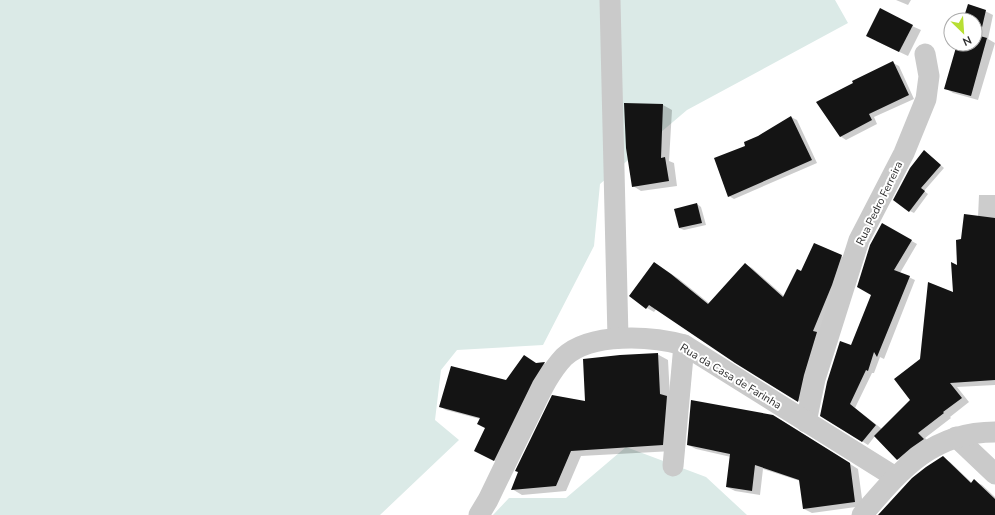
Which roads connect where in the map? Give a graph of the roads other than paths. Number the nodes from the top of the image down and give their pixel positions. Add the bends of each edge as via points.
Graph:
1 (610, 0) edge
2 (925, 54) dead end
3 (618, 338) junction
4 (684, 345) junction
5 (806, 422) junction
6 (995, 432) edge
7 (956, 437) junction
8 (673, 466) dead end
9 (995, 474) edge
10 (895, 477) junction
11 (479, 515) edge
12 (862, 515) edge

1 - 3 street
2 - 5 street, Rua Pedro Ferreira via 928,76 926,99 904,153 860,240 815,379
3 - 4 street, Rua da Casa de Farinha via 668,341
3 - 11 street, Rua da Casa de Farinha via 582,345 565,357 548,378
4 - 5 street, Rua da Casa de Farinha
4 - 8 street
5 - 10 street, Rua da Casa de Farinha
6 - 7 street
7 - 9 street
7 - 10 street via 942,442 915,459
10 - 12 street

